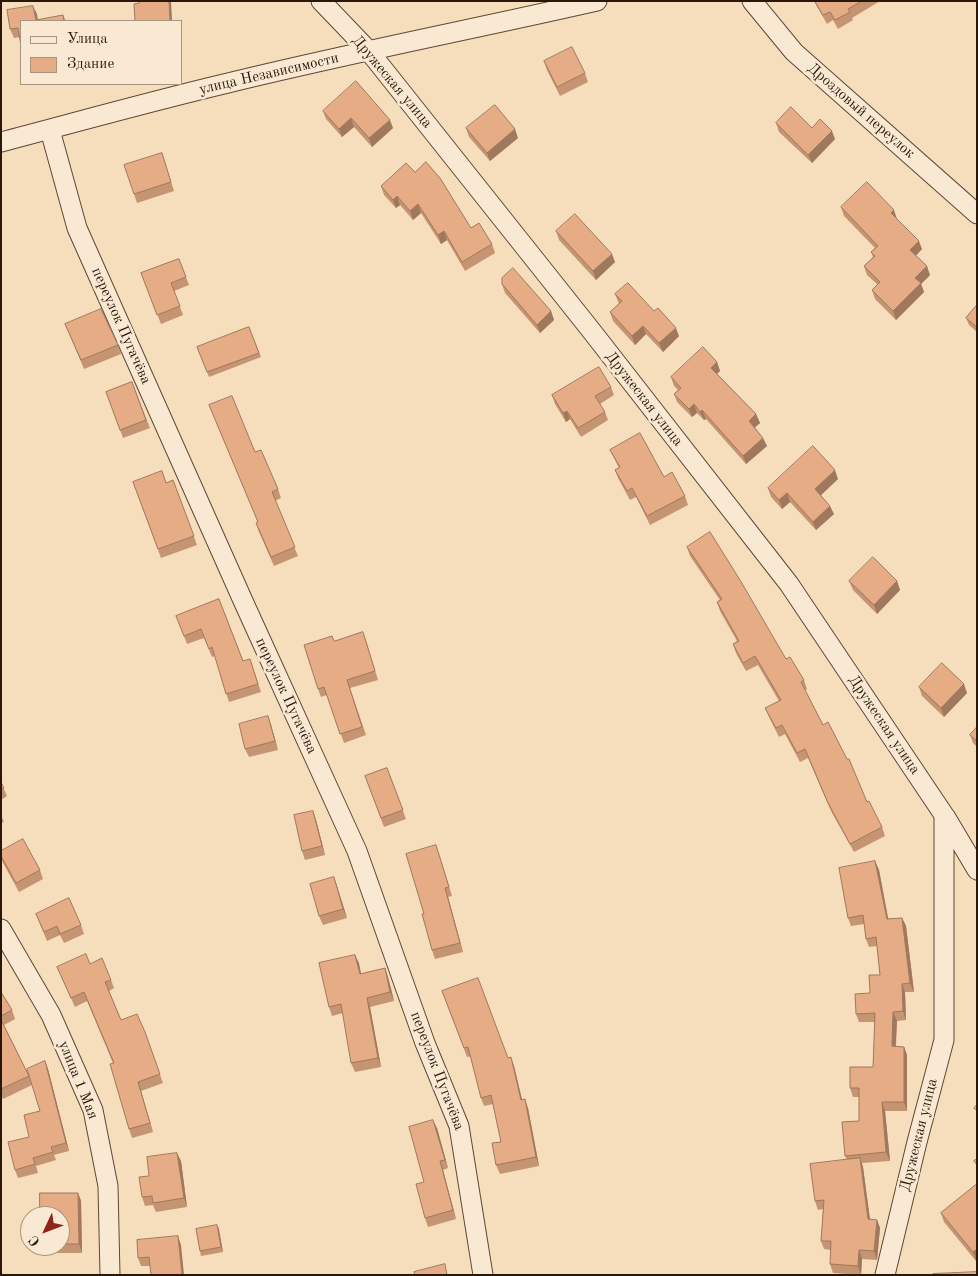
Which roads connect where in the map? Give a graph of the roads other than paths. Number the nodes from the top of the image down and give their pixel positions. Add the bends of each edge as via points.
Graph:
1 (321, 1) edge
2 (597, 1) edge
3 (752, 1) edge
4 (368, 50) junction
5 (50, 130) junction
6 (1, 142) edge
7 (977, 214) edge
8 (944, 815) junction
9 (977, 870) edge
10 (1, 928) edge
11 (110, 1275) edge
12 (483, 1275) edge
13 (885, 1275) edge

1 - 4 street, Дружеская улица
2 - 4 street, улица Независимости
3 - 7 street, Дроздовый переулок via 794,52
4 - 5 street, улица Независимости via 127,108
4 - 8 street, Дружеская улица via 789,584
5 - 6 street, улица Независимости
5 - 12 street, переулок Пугачёва via 77,228 357,851 425,1043 460,1126
8 - 9 street, Дружеская улица
8 - 13 street, Дружеская улица via 944,1040
10 - 11 street, улица 1 Мая via 51,1014 93,1110 108,1186

